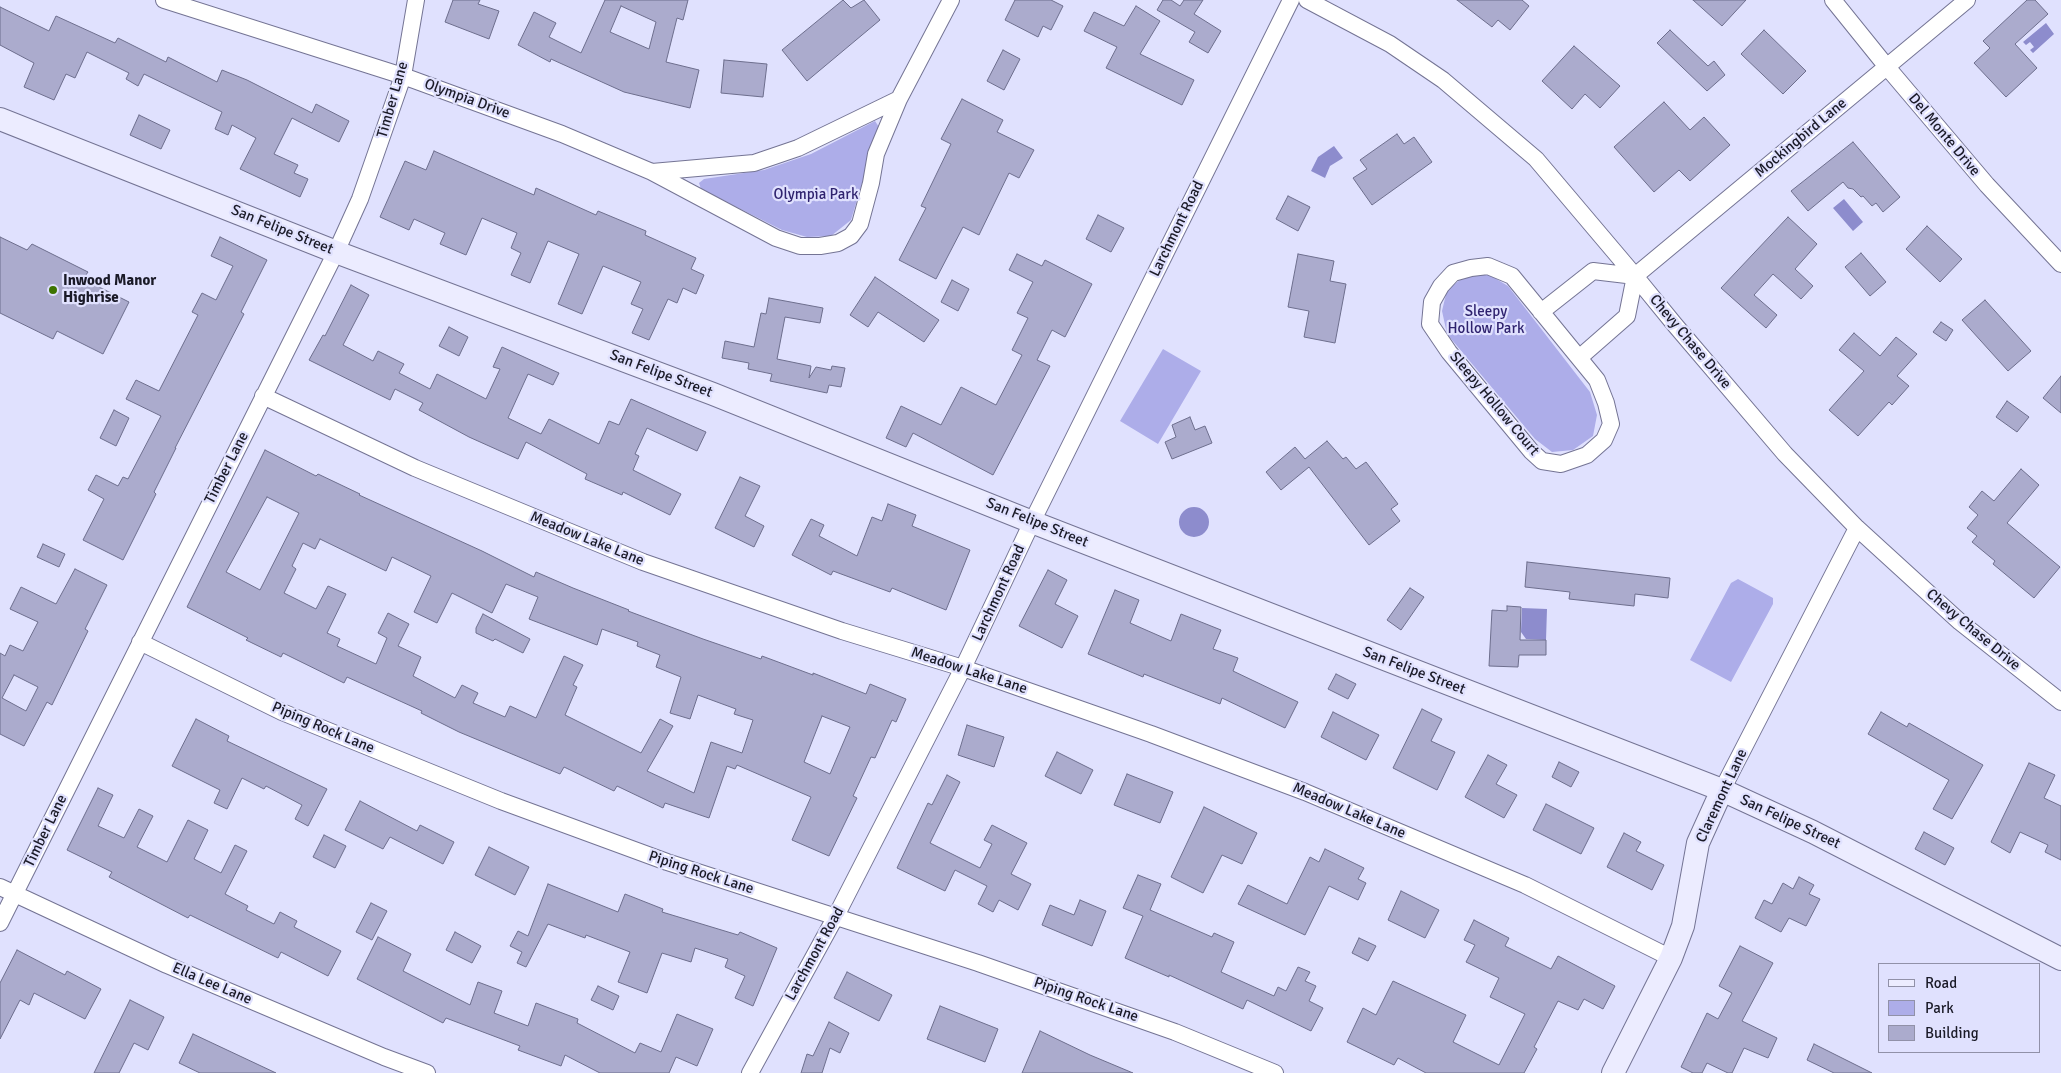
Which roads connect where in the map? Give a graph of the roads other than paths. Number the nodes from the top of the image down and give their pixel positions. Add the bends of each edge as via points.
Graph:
1 (164, 0) edge
2 (416, 0) edge
3 (950, 0) edge
4 (1291, 0) edge
5 (1308, 0) edge
6 (1833, 0) edge
7 (1967, 0) edge
8 (1886, 67) junction
9 (403, 76) junction
10 (899, 99) junction
11 (0, 119) edge
12 (652, 172) junction
13 (336, 252) junction
14 (2061, 264) edge
15 (1635, 276) junction
16 (1540, 312) junction
17 (1580, 358) junction
18 (263, 396) junction
19 (1032, 522) junction
20 (1858, 528) junction
21 (140, 642) junction
22 (963, 668) junction
23 (2061, 702) edge
24 (1722, 790) junction
25 (0, 887) edge
26 (15, 894) junction
27 (836, 916) junction
28 (0, 923) edge
29 (1671, 958) junction
30 (2061, 958) edge
31 (427, 1073) edge
32 (750, 1073) edge
33 (1275, 1073) edge
34 (1613, 1073) edge

1 - 9 street, Olympia Drive
2 - 9 street, Timber Lane
3 - 10 street, Olympia Drive
4 - 19 street, Larchmont Road
5 - 15 street, Chevy Chase Drive via 1390,44 1482,112 1536,159
6 - 8 street, Del Monte Drive
7 - 8 street, Mockingbird Lane
8 - 14 street, Del Monte Drive via 1987,185
8 - 15 street, Mockingbird Lane
9 - 12 street, Olympia Drive via 562,134
9 - 13 street, Timber Lane via 360,200
10 - 12 street, Olympia Drive via 798,148 754,163
10 - 12 street, Olympia Drive via 876,154 860,224 851,236 838,244 800,246 776,238
11 - 13 main road, San Felipe Street
13 - 18 street, Timber Lane
13 - 19 main road, San Felipe Street via 713,394
15 - 16 street via 1593,271
15 - 17 street via 1627,316
15 - 20 street, Chevy Chase Drive via 1786,454
16 - 17 street, Sleepy Hollow Court
16 - 17 street, Sleepy Hollow Court via 1512,276 1488,266 1452,273 1432,302 1430,324 1449,352 1542,461 1561,464 1587,455 1604,440 1611,424 1597,380
18 - 21 street, Timber Lane
18 - 22 street, Meadow Lake Lane via 415,468 643,562 842,631
19 - 22 street, Larchmont Road
19 - 24 main road, San Felipe Street
20 - 23 street, Chevy Chase Drive via 1960,622
20 - 24 street, Claremont Lane
21 - 26 street, Timber Lane
21 - 27 street, Piping Rock Lane via 282,712 501,801 667,862
22 - 27 street, Larchmont Road
22 - 29 street, Meadow Lake Lane via 1305,792 1525,886
24 - 29 main road, Claremont Lane via 1698,843 1683,926
24 - 30 main road, San Felipe Street via 1813,832
25 - 26 street, Ella Lee Lane
26 - 28 street, Timber Lane
26 - 31 street, Ella Lee Lane via 167,965
27 - 32 street, Larchmont Road
27 - 33 street, Piping Rock Lane via 1165,1028
29 - 34 main road, Claremont Lane

